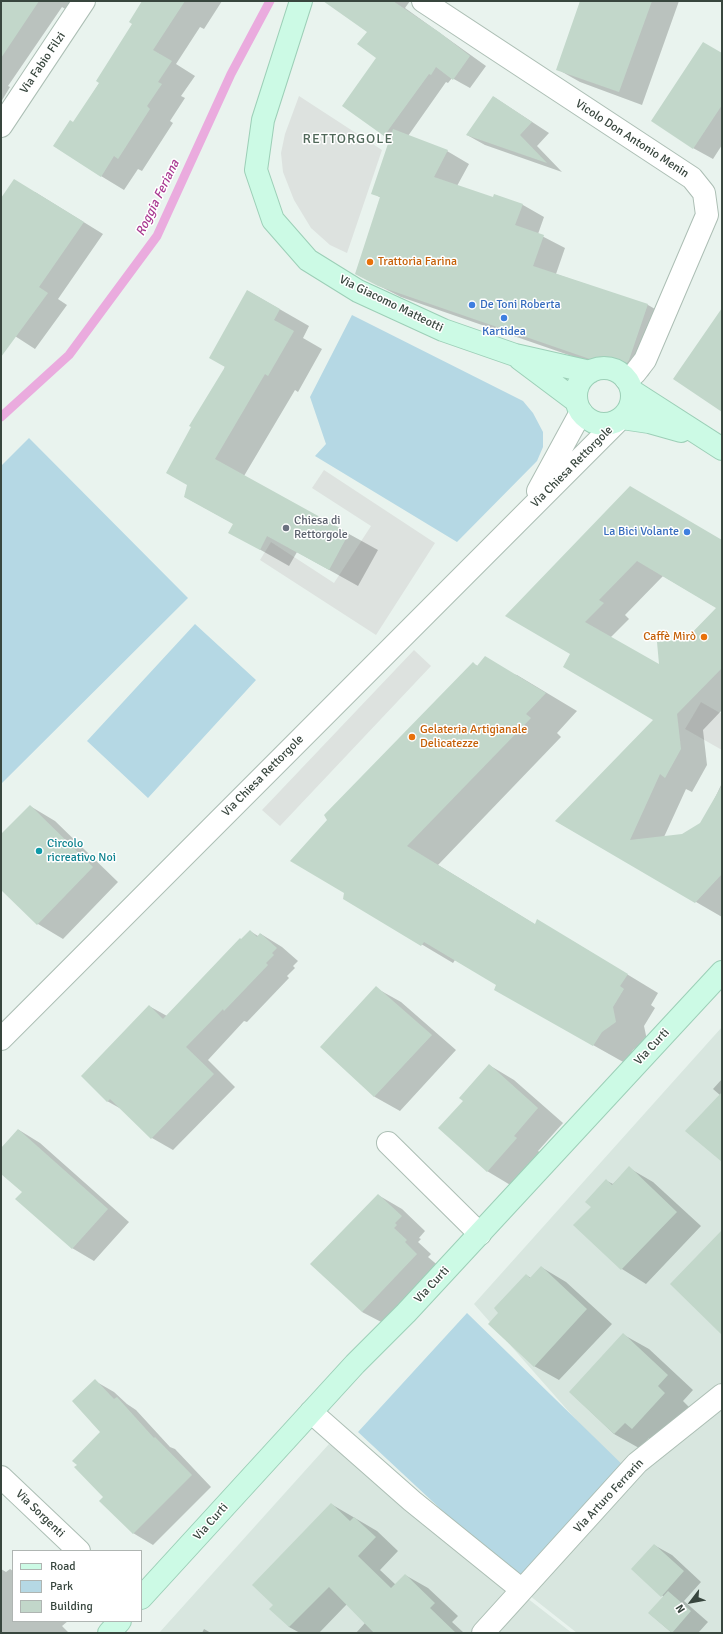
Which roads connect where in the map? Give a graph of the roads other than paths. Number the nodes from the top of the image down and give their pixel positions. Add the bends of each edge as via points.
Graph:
1 (84, 1) edge
2 (301, 1) edge
3 (423, 1) edge
4 (1, 126) edge
5 (515, 355) junction
6 (590, 372) junction
7 (629, 385) junction
8 (578, 407) junction
9 (620, 419) junction
10 (700, 436) junction
11 (722, 449) edge
12 (527, 514) junction
13 (722, 972) edge
14 (1, 1039) edge
15 (388, 1143) dead end
16 (480, 1234) junction
17 (722, 1395) edge
18 (311, 1412) junction
19 (1, 1477) edge
20 (78, 1550) edge
21 (522, 1590) junction
22 (142, 1597) edge
23 (119, 1622) edge
24 (109, 1633) edge
25 (482, 1633) edge

1 - 4 street, Via Fabio Filzi
2 - 5 street, Via Giacomo Matteotti via 262,120 256,170 273,220 308,260 358,290 443,330
3 - 7 street, Vicolo Don Antonio Menin via 692,178 704,193 707,215 645,360
5 - 6 street, Via Giacomo Matteotti
5 - 8 street, Via Giacomo Matteotti
6 - 7 street via 601,369 613,370
6 - 8 street via 578,384
7 - 9 street via 632,401
7 - 10 street
8 - 9 street via 586,418 598,424 610,424
8 - 12 street, Via Chiesa Rettorgole
9 - 10 street via 649,422
9 - 12 street, Via Chiesa Rettorgole
10 - 11 street
12 - 14 street, Via Chiesa Rettorgole
13 - 16 street, Via Curti
15 - 16 street
16 - 18 street, Via Curti
17 - 21 street, Via Arturo Ferrarin via 637,1463
18 - 21 street via 412,1501
18 - 22 street, Via Curti
19 - 20 street, Via Sorgenti
21 - 25 street, Via Arturo Ferrarin
23 - 24 street

